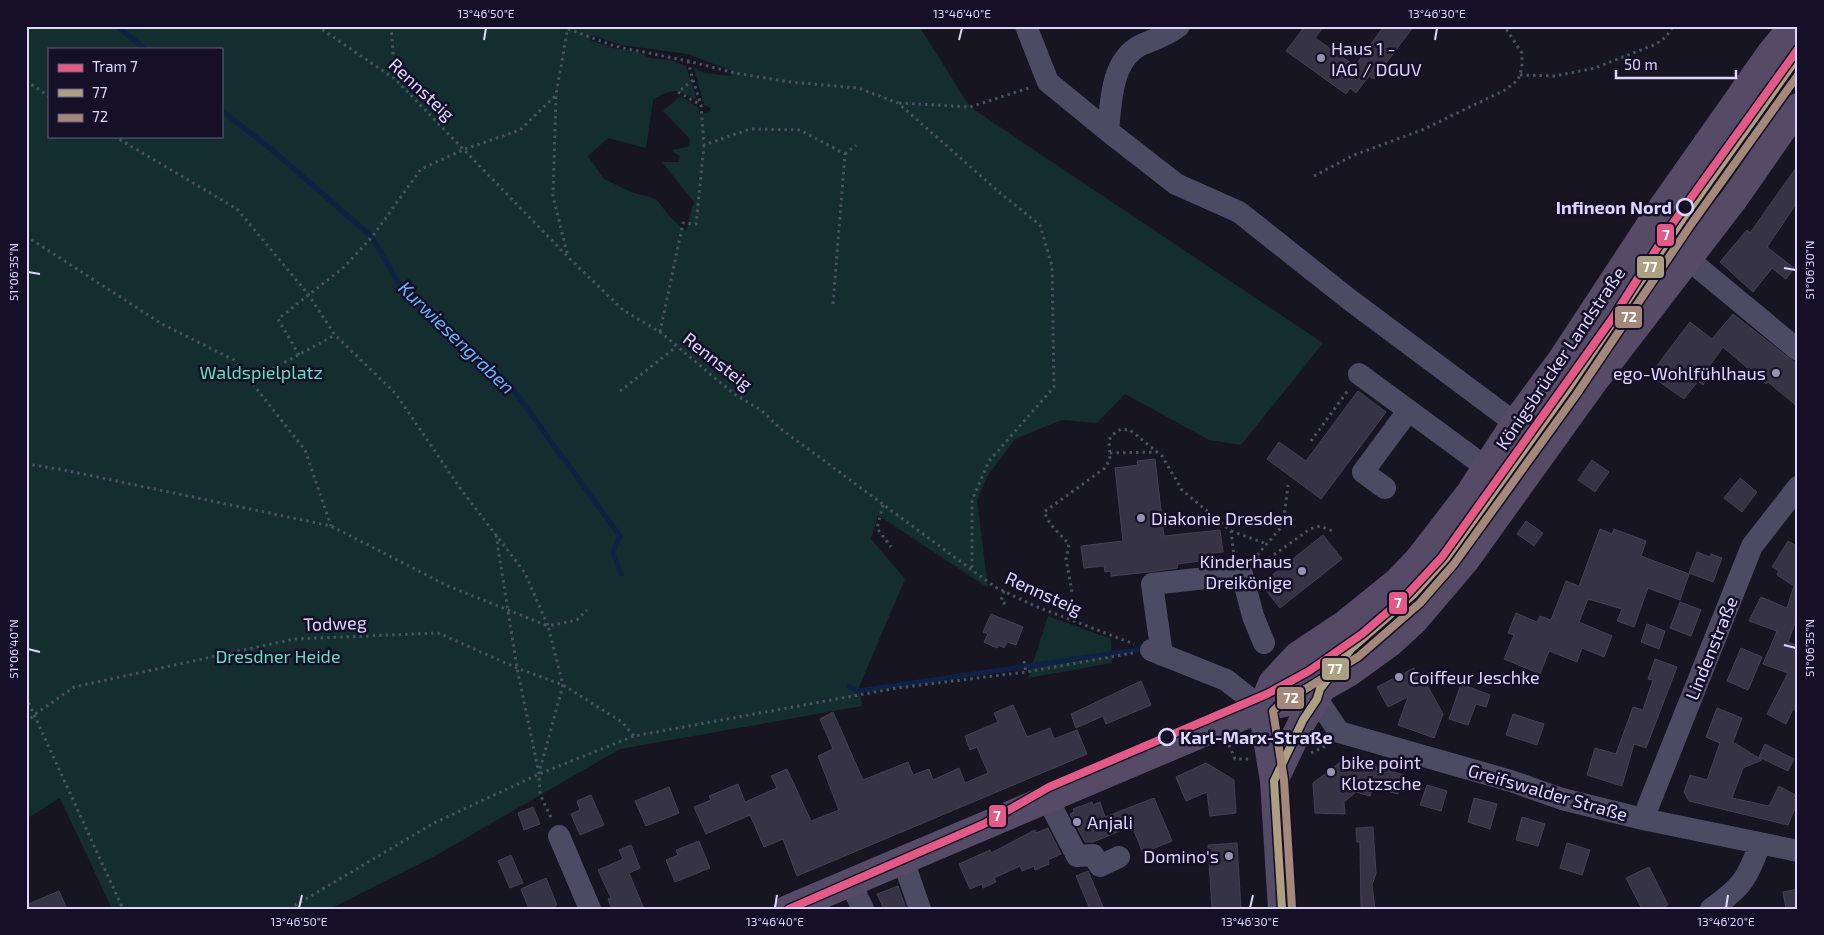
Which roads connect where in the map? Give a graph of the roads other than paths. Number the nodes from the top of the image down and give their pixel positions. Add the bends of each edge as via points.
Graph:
1 (1026, 26) edge
2 (1179, 26) edge
3 (1793, 26) edge
4 (1798, 57) edge
5 (1798, 107) edge
6 (1108, 131) junction
7 (1688, 259) junction
8 (1798, 350) edge
9 (1360, 374) road end
10 (1408, 411) junction
11 (1515, 423) junction
12 (1487, 468) junction
13 (1798, 487) edge
14 (1385, 488) dead end
15 (1264, 643) dead end
16 (1351, 650) junction
17 (1323, 703) junction
18 (1262, 708) junction
19 (1274, 781) junction
20 (1047, 798) junction
21 (1643, 819) junction
22 (559, 836) road end
23 (1760, 843) junction
24 (1798, 851) edge
25 (1119, 857) dead end
26 (902, 860) junction
27 (850, 882) junction
28 (590, 909) edge
29 (788, 909) edge
30 (863, 909) edge
31 (920, 909) edge
32 (1282, 909) edge
33 (1711, 909) edge

1 - 6 street via 1048,82
2 - 6 street via 1139,46 1120,66 1111,99
3 - 11 main road, Königsbrücker Landstraße via 1657,214 1562,359
4 - 16 street via 1448,557 1414,595
5 - 7 main road
6 - 11 street via 1176,184 1239,212
7 - 8 street
7 - 17 main road via 1570,414 1465,561 1414,621
9 - 10 street
10 - 12 street
10 - 14 street via 1363,472
11 - 12 main road, Königsbrücker Landstraße
12 - 18 main road, Königsbrücker Landstraße via 1398,582 1345,624 1297,656 1272,682
13 - 21 street, Lindenstraße via 1752,546
15 - 18 street via 1240,575 1152,584 1151,652 1226,680
16 - 17 street
16 - 18 street via 1273,697
17 - 18 main road via 1292,701
17 - 19 main road via 1303,720
17 - 21 street, Greifswalder Straße via 1339,732 1511,781 1562,799
18 - 19 main road
18 - 20 main road
19 - 32 main road
20 - 25 street via 1078,856 1092,855 1100,866
20 - 26 main road
21 - 23 street, Greifswalder Straße
22 - 28 street
23 - 24 street, Greifswalder Straße
23 - 33 street via 1750,873 1730,896
26 - 27 main road
26 - 31 street
27 - 29 main road
27 - 30 street

